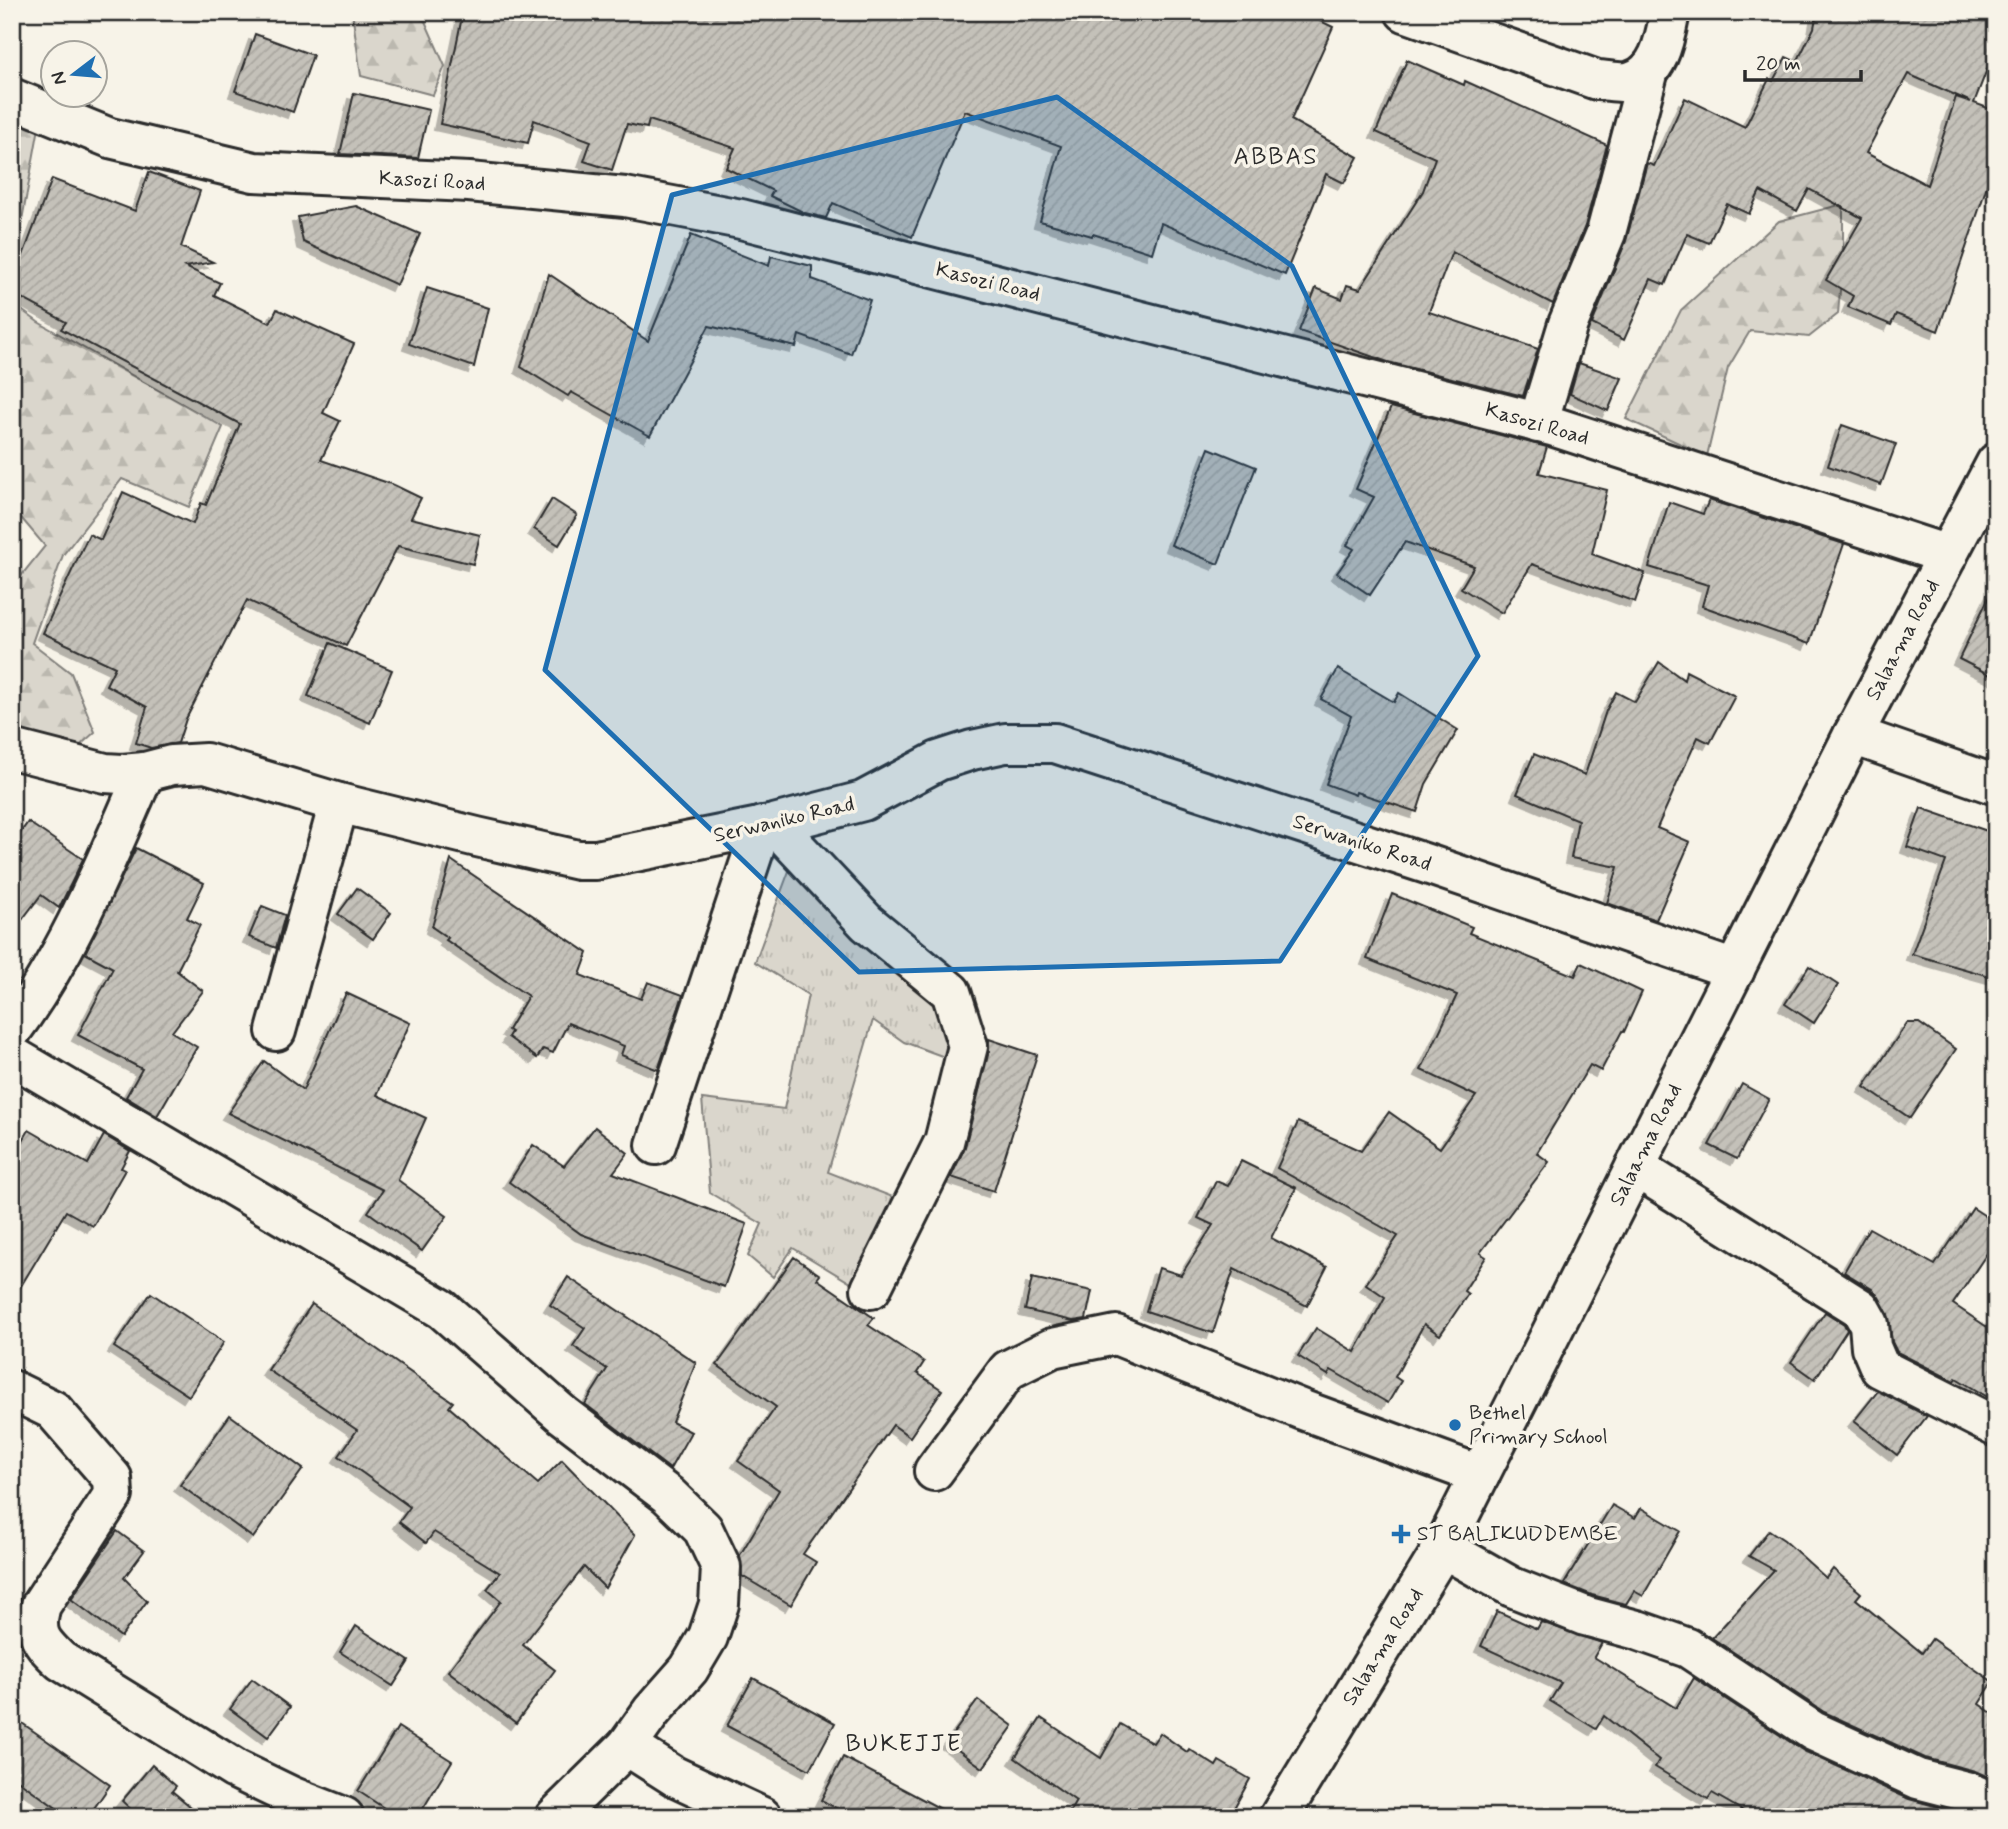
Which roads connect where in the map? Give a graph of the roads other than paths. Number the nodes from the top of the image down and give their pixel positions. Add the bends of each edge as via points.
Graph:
1 (1405, 12) edge
2 (1670, 12) edge
3 (1649, 70) junction
4 (12, 98) edge
5 (1538, 423) junction
6 (1996, 463) edge
7 (1948, 555) junction
8 (1853, 735) junction
9 (12, 749) edge
10 (145, 772) junction
11 (1996, 785) edge
12 (339, 803) junction
13 (768, 825) junction
14 (1735, 970) junction
15 (12, 1030) edge
16 (276, 1031) dead end
17 (12, 1056) edge
18 (656, 1145) dead end
19 (1635, 1167) junction
20 (871, 1289) dead end
21 (12, 1390) edge
22 (1996, 1427) edge
23 (934, 1471) dead end
24 (1480, 1475) junction
25 (1443, 1548) junction
26 (627, 1746) junction
27 (1996, 1804) edge
28 (344, 1817) edge
29 (555, 1817) edge
30 (762, 1817) edge
31 (1279, 1817) edge

1 - 3 street via 1597,80 1630,82
2 - 3 street via 1663,45
3 - 5 street via 1606,233 1568,324
4 - 5 street, Kasozi Road via 110,138 254,172 469,182 599,194 741,219
5 - 7 street, Kasozi Road
6 - 7 street, Salaama Road
7 - 8 street, Salaama Road
8 - 11 street
8 - 14 street, Salaama Road
9 - 10 street, Serwaniko Road via 105,773
10 - 12 street, Serwaniko Road via 206,763
10 - 15 street via 96,883 37,997
12 - 13 street, Serwaniko Road via 578,860
12 - 16 street
13 - 14 street, Serwaniko Road via 863,802 938,761 971,750 1005,743 1055,743
13 - 18 street
13 - 20 street via 867,923 951,992 968,1045 944,1142
14 - 19 street, Salaama Road
17 - 26 street via 442,1309 703,1529 721,1567 719,1604 712,1626 689,1669
19 - 22 street via 1860,1308 1880,1367
19 - 24 street, Salaama Road
21 - 28 street via 53,1410 112,1478 113,1495 41,1605 38,1633 44,1645 61,1661 235,1769
23 - 24 street via 1008,1370 1052,1348 1116,1335
24 - 25 street, Salaama Road
25 - 27 street via 1512,1587 1688,1648 1812,1731 1918,1779
25 - 31 street, Salaama Road
26 - 29 street
26 - 30 street via 674,1776

